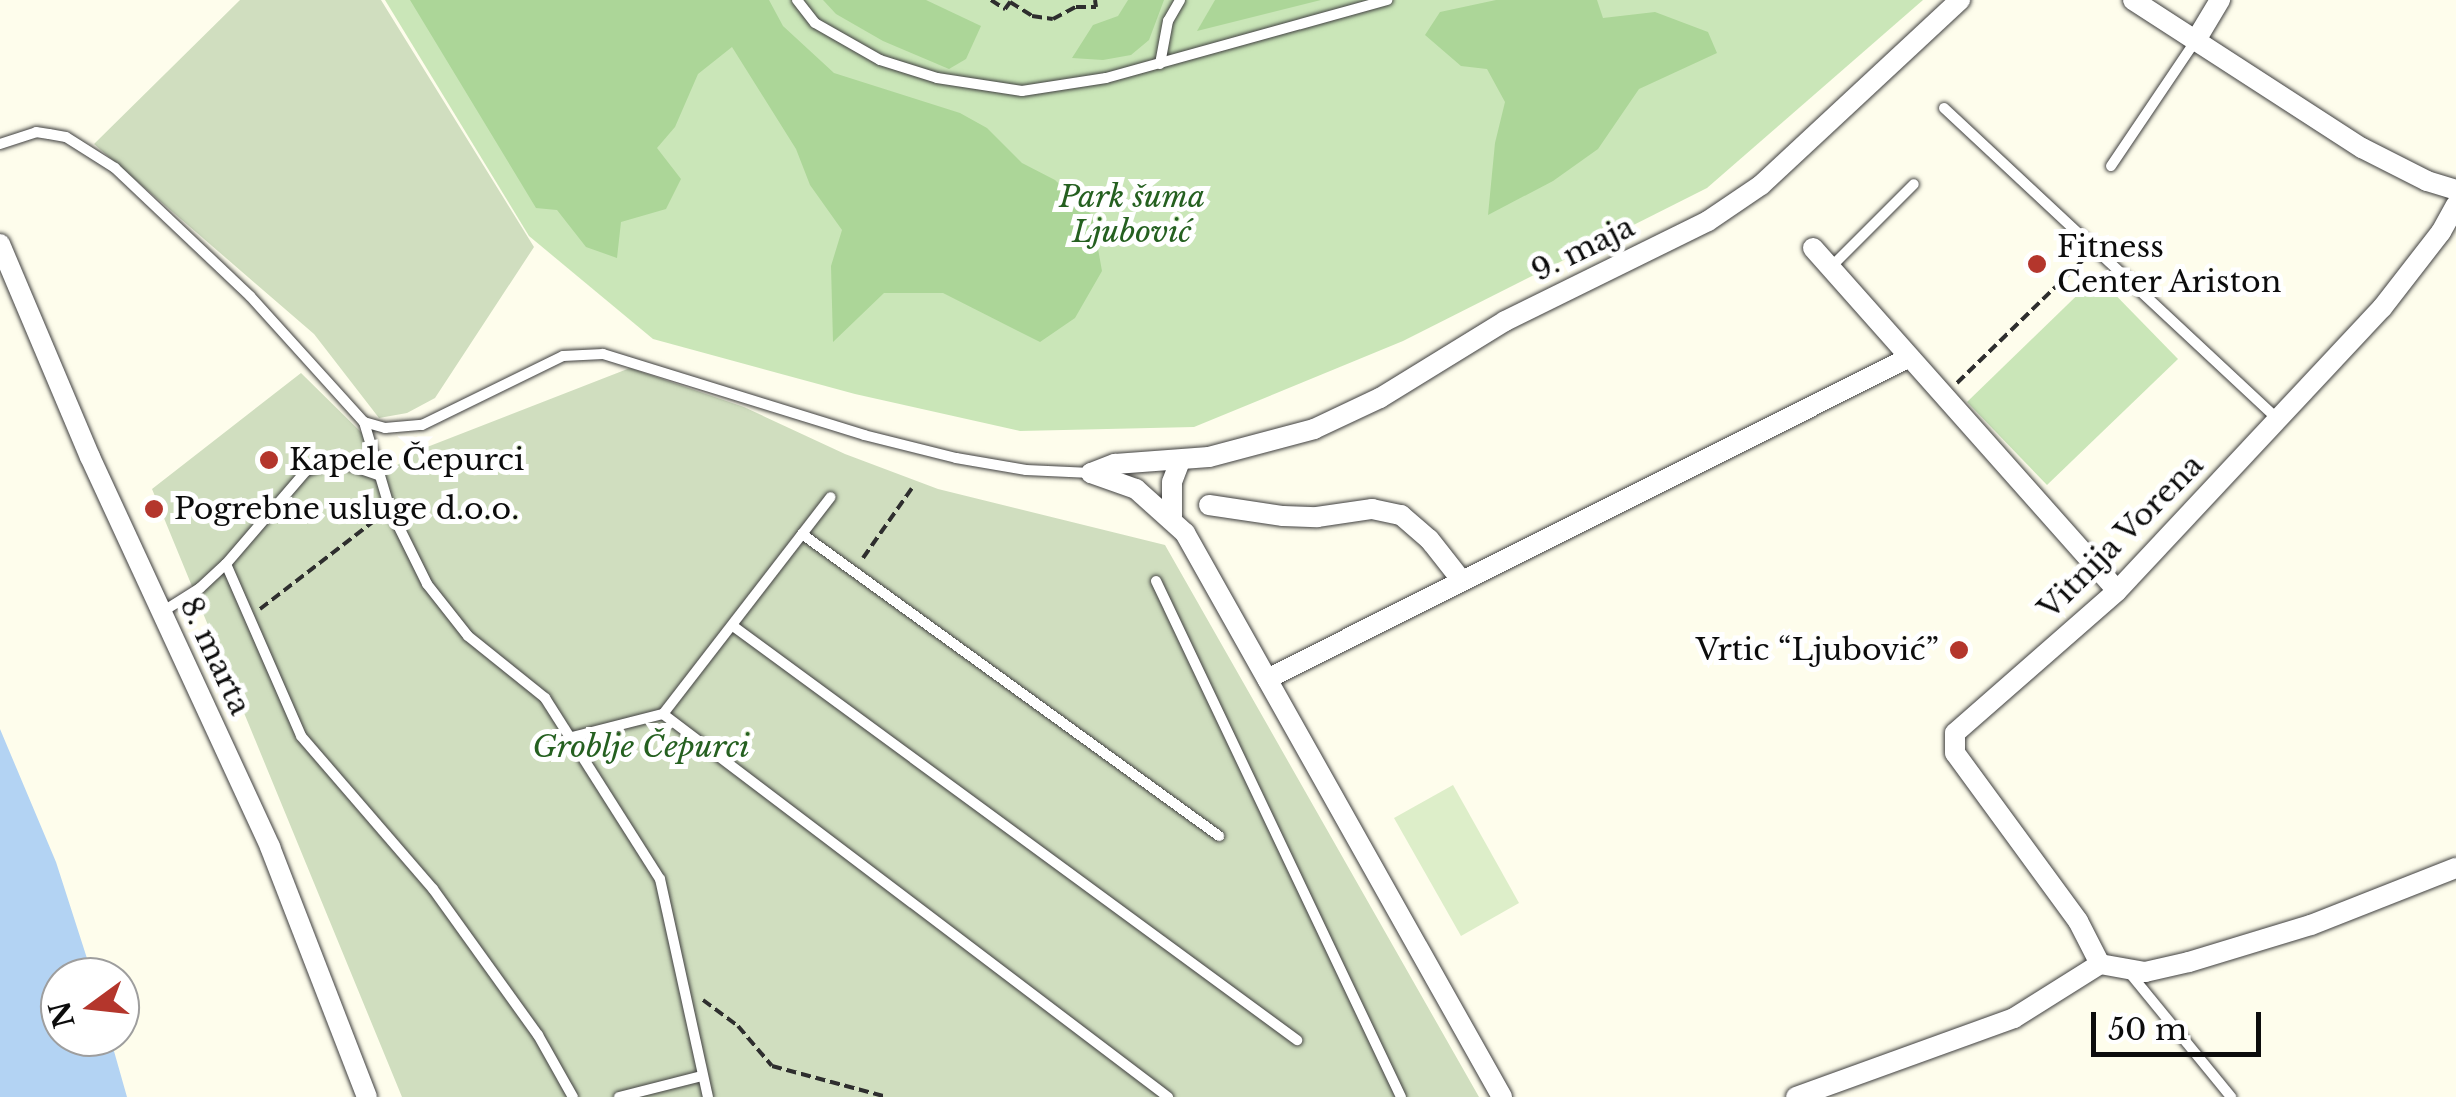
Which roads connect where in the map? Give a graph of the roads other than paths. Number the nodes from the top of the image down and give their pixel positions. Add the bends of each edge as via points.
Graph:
1 (797, 0) edge
2 (1180, 0) edge
3 (1387, 0) edge
4 (1960, 0) edge
5 (2132, 0) edge
6 (2220, 0) edge
7 (2196, 40) junction
8 (1160, 64) junction
9 (1944, 108) dead end
10 (0, 144) edge
11 (2112, 166) dead end
12 (1914, 184) dead end
13 (2456, 190) edge
14 (2456, 206) edge
15 (0, 244) edge
16 (1813, 248) dead end
17 (1830, 268) junction
18 (1908, 358) junction
19 (2278, 419) junction
20 (364, 422) junction
21 (1180, 461) junction
22 (1090, 473) junction
23 (378, 475) junction
24 (831, 497) dead end
25 (1209, 505) dead end
26 (1172, 517) junction
27 (802, 534) junction
28 (226, 564) junction
29 (1156, 581) dead end
30 (1462, 581) junction
31 (2117, 591) junction
32 (162, 612) junction
33 (733, 626) junction
34 (1267, 679) junction
35 (663, 714) junction
36 (572, 737) junction
37 (1219, 836) dead end
38 (2456, 868) edge
39 (2100, 964) junction
40 (2128, 971) junction
41 (1297, 1040) dead end
42 (702, 1076) junction
43 (640, 1094) edge
44 (367, 1097) edge
45 (573, 1097) edge
46 (619, 1097) edge
47 (708, 1097) edge
48 (1168, 1097) edge
49 (1401, 1097) edge
50 (1502, 1097) edge
51 (1796, 1097) edge
52 (2231, 1097) edge

1 - 8 lane via 815,23 880,60 994,90 1052,89
2 - 8 lane via 1168,21
3 - 8 lane
4 - 21 street, 9. maja via 1761,184 1708,221 1505,321 1349,414 1280,440
5 - 7 street
6 - 7 street
7 - 11 lane
7 - 13 street via 2362,148
9 - 19 lane
10 - 20 lane via 36,132 66,137 115,168 250,296
12 - 17 lane
14 - 19 street, Vitnija Vorena via 2382,308
15 - 32 street, 8. marta
16 - 17 street
17 - 18 street
18 - 30 street
18 - 31 street
19 - 31 street, Vitnija Vorena
20 - 22 lane via 395,429 422,425 563,356 603,354 956,458
20 - 23 lane
21 - 22 street, 9. maja via 1114,464
21 - 26 street
22 - 26 street via 1136,488
23 - 28 lane via 337,461 306,471
23 - 36 lane via 426,584 447,615 545,698
24 - 27 lane
25 - 30 street via 1282,516 1372,510 1401,515
26 - 34 street
27 - 33 lane
27 - 37 lane
28 - 32 lane
28 - 45 lane via 302,736 433,889 538,1035
29 - 49 lane
30 - 34 street
31 - 39 street, Vitnija Vorena via 1962,725 1953,740 1955,752 2078,921
32 - 44 street, 8. marta via 270,847
33 - 35 lane
33 - 41 lane
34 - 50 street
35 - 36 lane
35 - 48 lane
36 - 42 lane via 660,880
38 - 40 street via 2311,925 2189,962
39 - 40 street
39 - 51 street via 2014,1018
40 - 52 lane
42 - 43 lane
42 - 47 lane
43 - 46 lane

